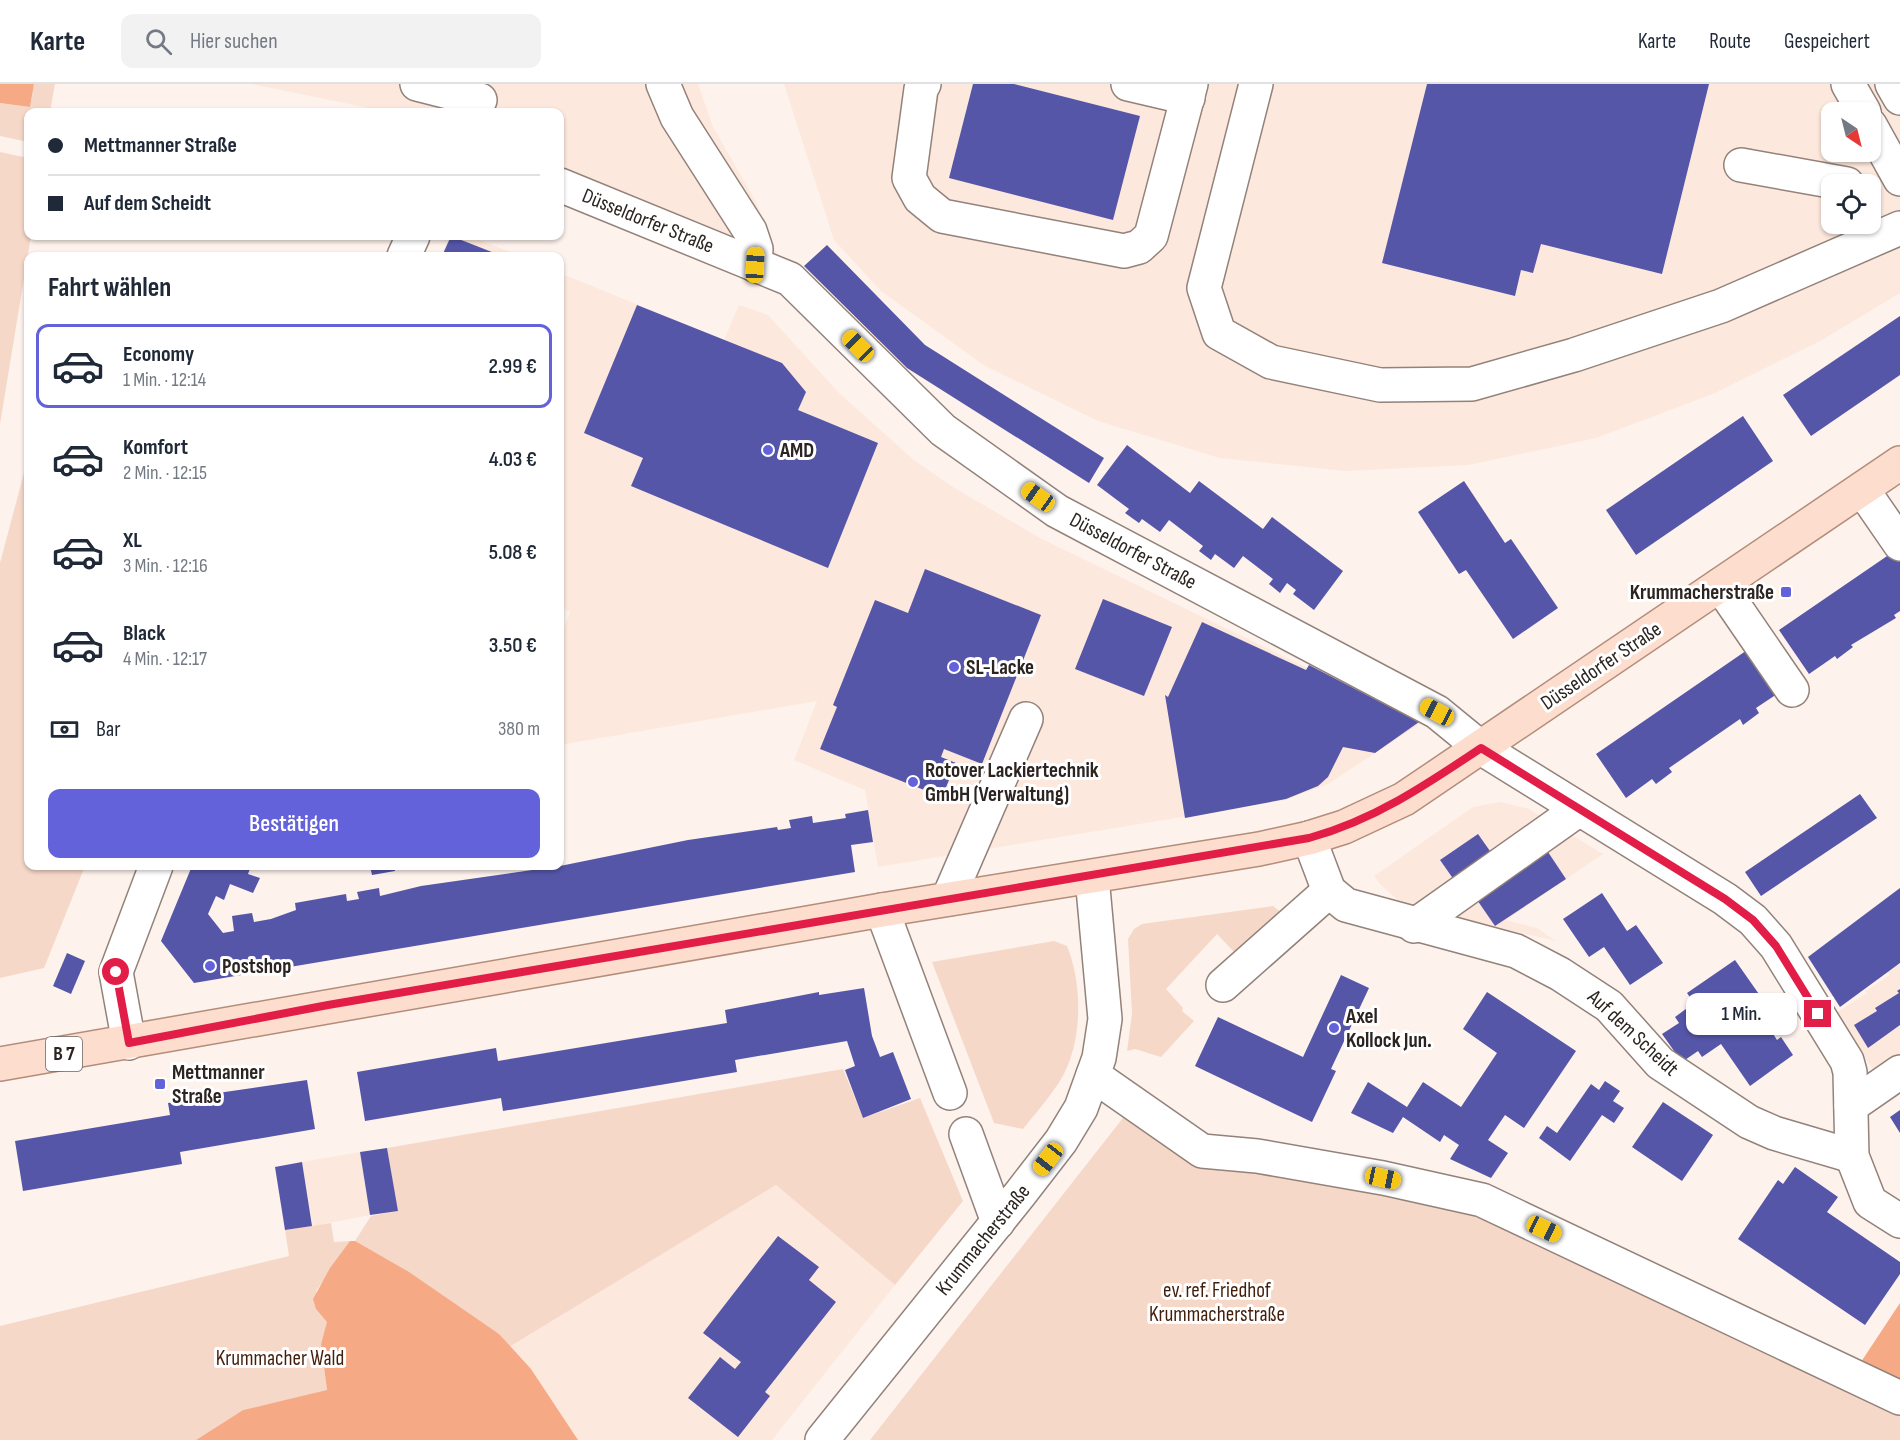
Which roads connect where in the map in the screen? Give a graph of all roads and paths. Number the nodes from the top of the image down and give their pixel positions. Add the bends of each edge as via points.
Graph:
1 (417, 84) edge
2 (663, 84) edge
3 (924, 84) edge
4 (1128, 84) edge
5 (1256, 84) edge
6 (1848, 84) edge
7 (1892, 84) edge
8 (1189, 91) edge
9 (1900, 98) edge
10 (480, 99) edge
11 (1858, 102) edge
12 (1881, 145) edge
13 (1741, 165) dead end
14 (1821, 179) edge
15 (1900, 179) edge
16 (1881, 181) edge
17 (564, 187) edge
18 (1900, 228) edge
19 (755, 265) junction
20 (1900, 463) edge
21 (1862, 489) junction
22 (1900, 543) edge
23 (1720, 585) junction
24 (1792, 690) dead end
25 (1026, 719) dead end
26 (1481, 748) junction
27 (1578, 810) junction
28 (1309, 838) junction
29 (154, 870) edge
30 (1092, 877) junction
31 (1329, 891) junction
32 (948, 899) junction
33 (882, 910) junction
34 (1414, 926) junction
35 (1223, 984) dead end
36 (129, 1043) junction
37 (0, 1064) edge
38 (1900, 1072) edge
39 (1093, 1076) junction
40 (950, 1093) dead end
41 (1851, 1106) junction
42 (966, 1134) dead end
43 (1852, 1156) junction
44 (1900, 1221) edge
45 (998, 1222) junction
46 (1900, 1398) edge
47 (822, 1440) edge

1 - 10 street
2 - 19 street via 677,117 750,231 756,249
3 - 8 street via 909,178 920,198 942,216 1124,251 1139,247 1151,236
4 - 8 street
5 - 18 street via 1204,288 1218,333 1271,362 1380,385 1472,384 1721,306
6 - 11 street
7 - 9 street
12 - 15 street
13 - 14 street
15 - 16 street
17 - 19 street, Düsseldorfer Straße
19 - 26 street, Düsseldorfer Straße via 790,279 943,430 1057,511 1437,712
20 - 21 main road, Düsseldorfer Straße / B 7
21 - 22 street
21 - 23 main road, Düsseldorfer Straße / B 7
23 - 24 street
23 - 26 main road, Düsseldorfer Straße / B 7
25 - 32 street
26 - 27 street
26 - 28 main road, Düsseldorfer Straße / B 7 via 1391,806
27 - 34 street
27 - 41 street via 1753,920 1776,946 1847,1061
28 - 30 main road, Düsseldorfer Straße / B 7
28 - 31 street
29 - 36 street via 116,972
30 - 32 main road, Düsseldorfer Straße / B 7
30 - 39 street, Krummacherstraße via 1105,1019
31 - 34 street, Auf dem Scheidt via 1346,905
31 - 35 street
32 - 33 main road, Düsseldorfer Straße / B 7
33 - 36 main road, Düsseldorfer Straße / B 7
33 - 40 street
34 - 43 street, Auf dem Scheidt via 1503,946 1529,957 1609,1006 1660,1063 1749,1122
36 - 37 main road, Düsseldorfer Straße / B 7
38 - 41 street
39 - 45 street, Krummacherstraße via 1081,1108 1061,1141
39 - 46 street via 1202,1151 1257,1156 1383,1178 1482,1200
41 - 43 street
42 - 45 street
43 - 44 street via 1870,1202
45 - 47 street, Krummacherstraße

